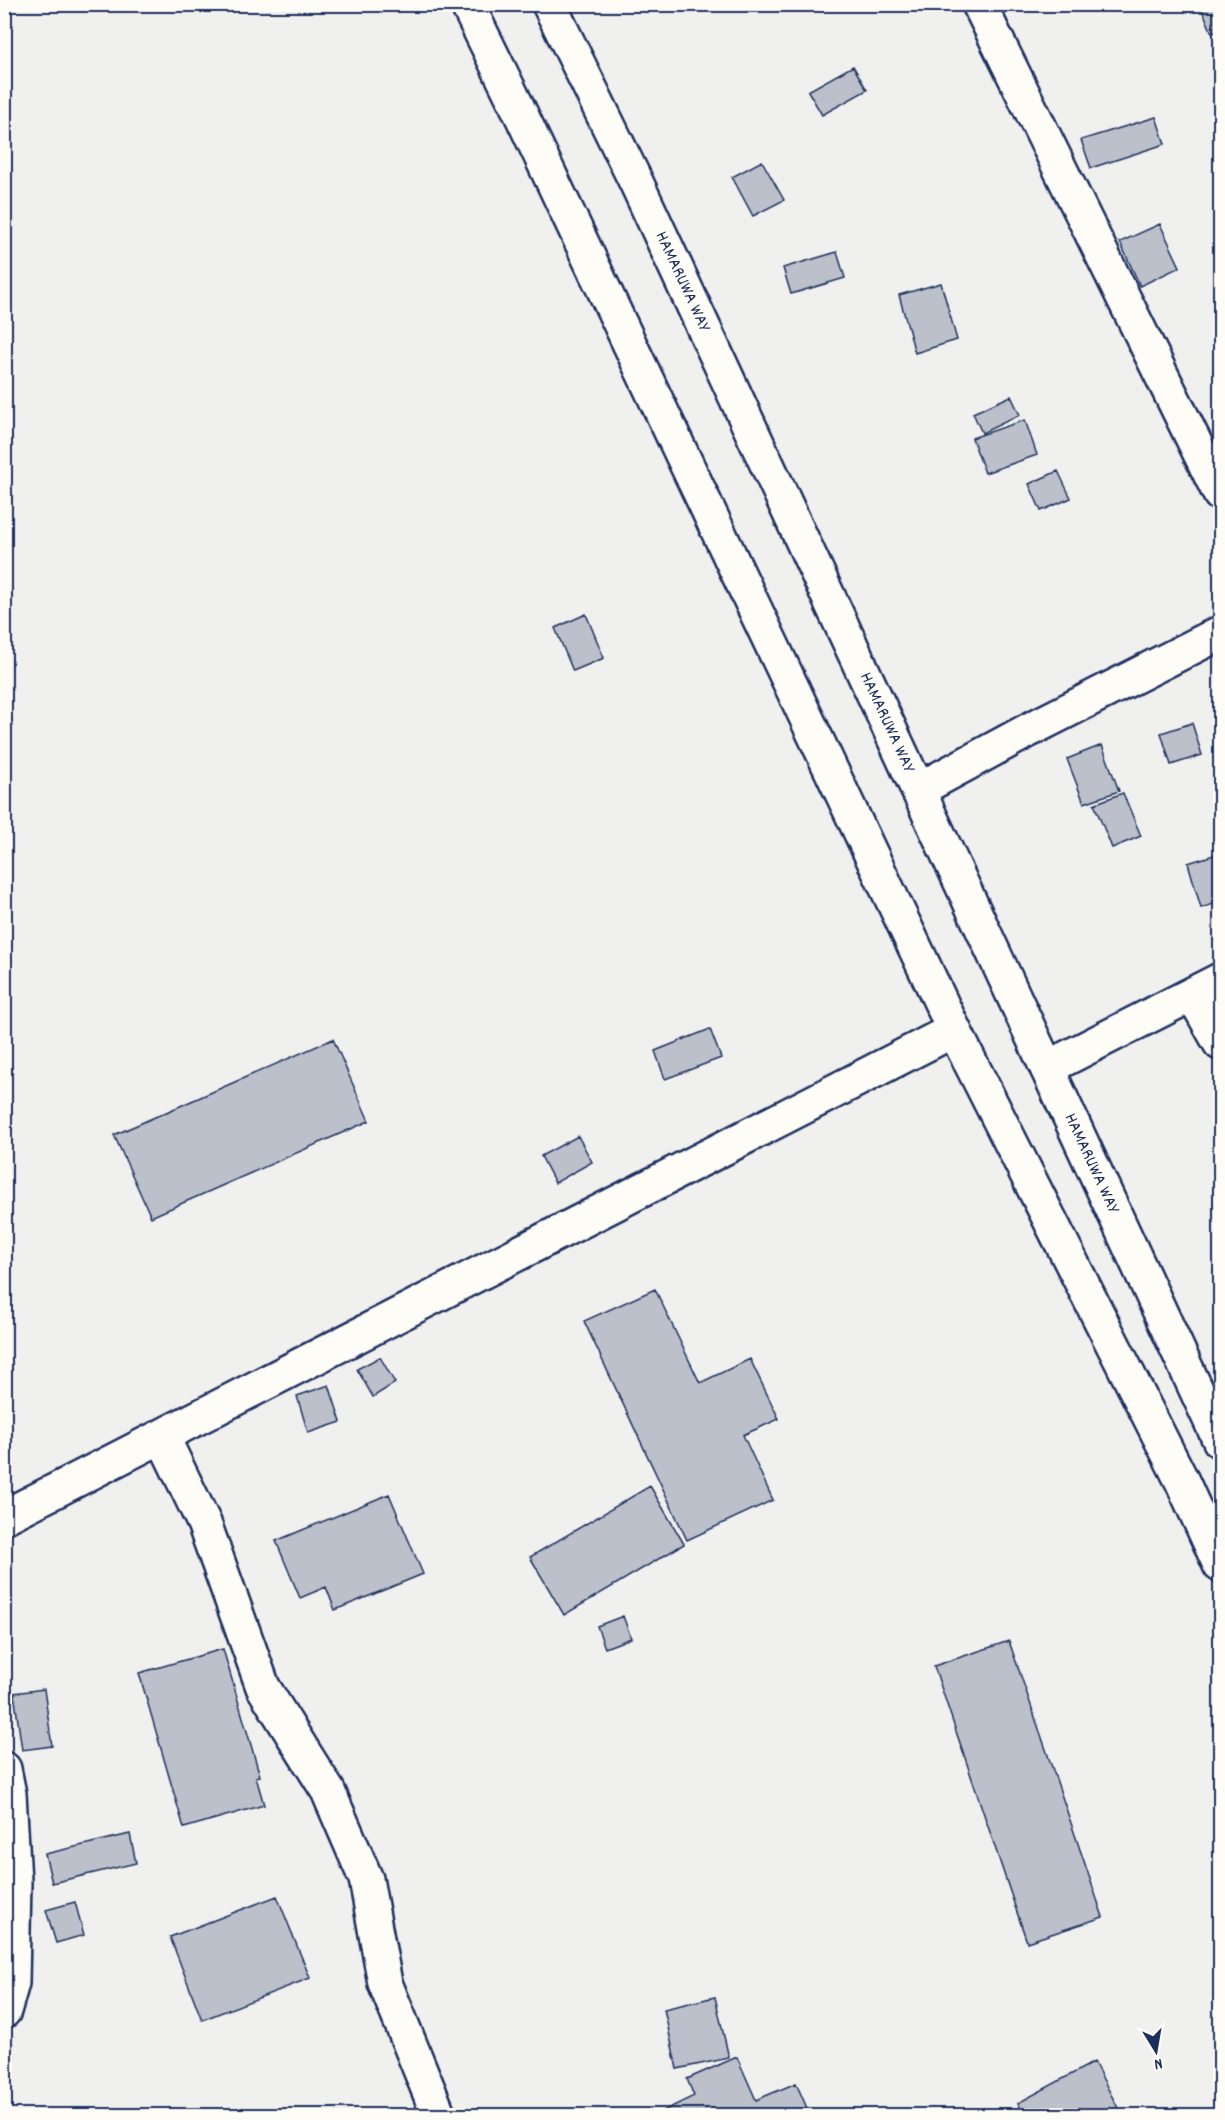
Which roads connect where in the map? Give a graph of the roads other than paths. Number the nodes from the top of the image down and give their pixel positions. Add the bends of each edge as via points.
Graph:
1 (466, 4) edge
2 (549, 4) edge
3 (979, 4) edge
4 (1221, 494) edge
5 (1221, 633) edge
6 (918, 790) junction
7 (1207, 987) edge
8 (954, 1030) junction
9 (1221, 1043) edge
10 (1047, 1068) junction
11 (162, 1436) junction
12 (1221, 1441) edge
13 (4, 1517) edge
14 (1221, 1565) edge
15 (4, 1769) edge
16 (4, 2012) edge
17 (440, 2115) edge

1 - 8 main road
2 - 6 main road, HAMARUWA WAY via 642,195
3 - 4 main road
5 - 6 main road
6 - 10 main road, HAMARUWA WAY
7 - 9 main road
7 - 10 main road
8 - 11 main road
8 - 14 main road
10 - 12 main road, HAMARUWA WAY
11 - 13 main road
11 - 17 main road via 204,1523 263,1687 328,1791 366,1879 385,1983
15 - 16 main road via 15,1881 12,1983

